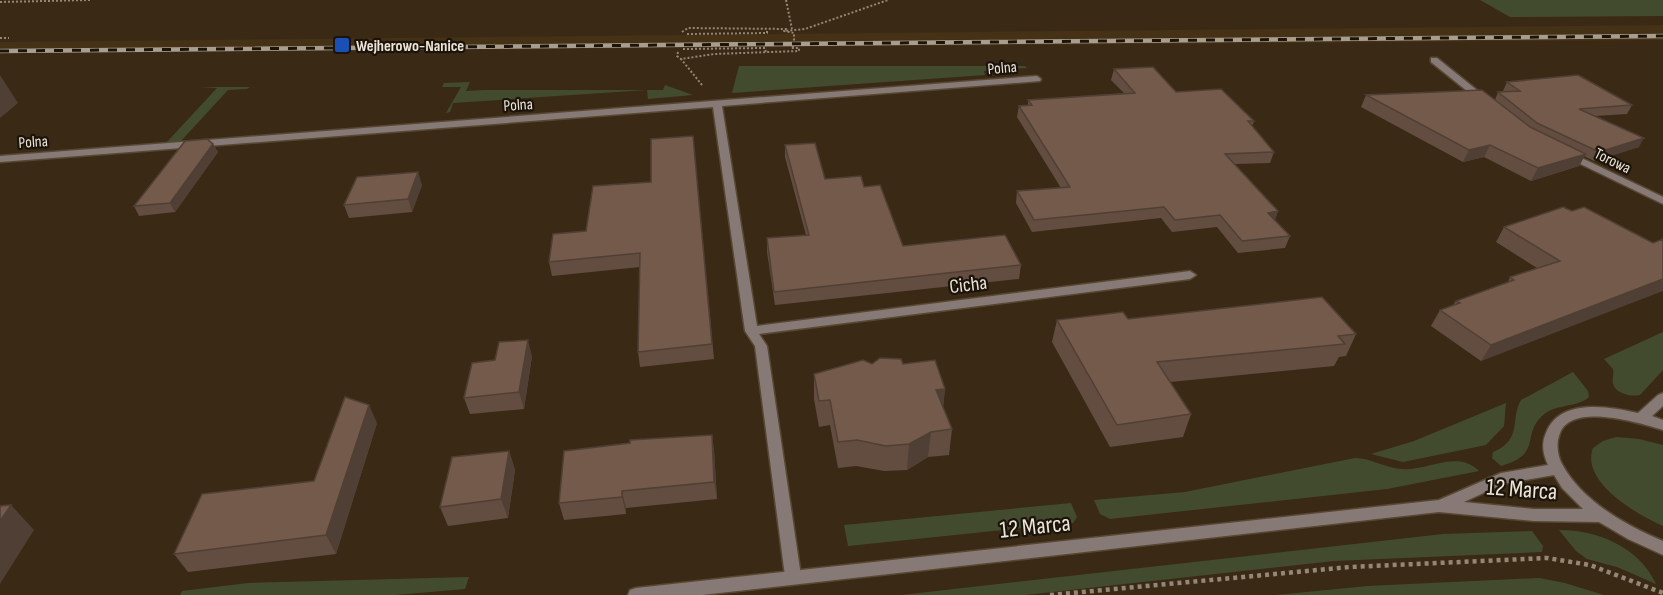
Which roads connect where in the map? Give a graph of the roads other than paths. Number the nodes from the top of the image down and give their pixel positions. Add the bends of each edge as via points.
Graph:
1 (1434, 60) dead end
2 (1037, 79) dead end
3 (717, 104) junction
4 (1490, 105) edge
5 (1559, 150) edge
6 (0, 159) edge
7 (1663, 201) edge
8 (1190, 275) dead end
9 (750, 331) junction
10 (1663, 398) edge
11 (1642, 417) junction
12 (1663, 424) edge
13 (1557, 470) junction
14 (1439, 506) junction
15 (1602, 516) junction
16 (1663, 548) edge
17 (794, 576) junction
18 (636, 595) edge

1 - 4 street
2 - 3 street, Polna
3 - 6 street, Polna
3 - 9 street
5 - 7 street, Torowa
8 - 9 street, Cicha
9 - 17 street via 760,346
10 - 11 street
11 - 12 street
11 - 13 street via 1594,412 1564,418 1551,431 1549,448
13 - 14 street, 12 Marca via 1501,479
13 - 15 street
14 - 15 street, 12 Marca via 1534,515
14 - 17 street, 12 Marca
15 - 16 street
17 - 18 street, 12 Marca

